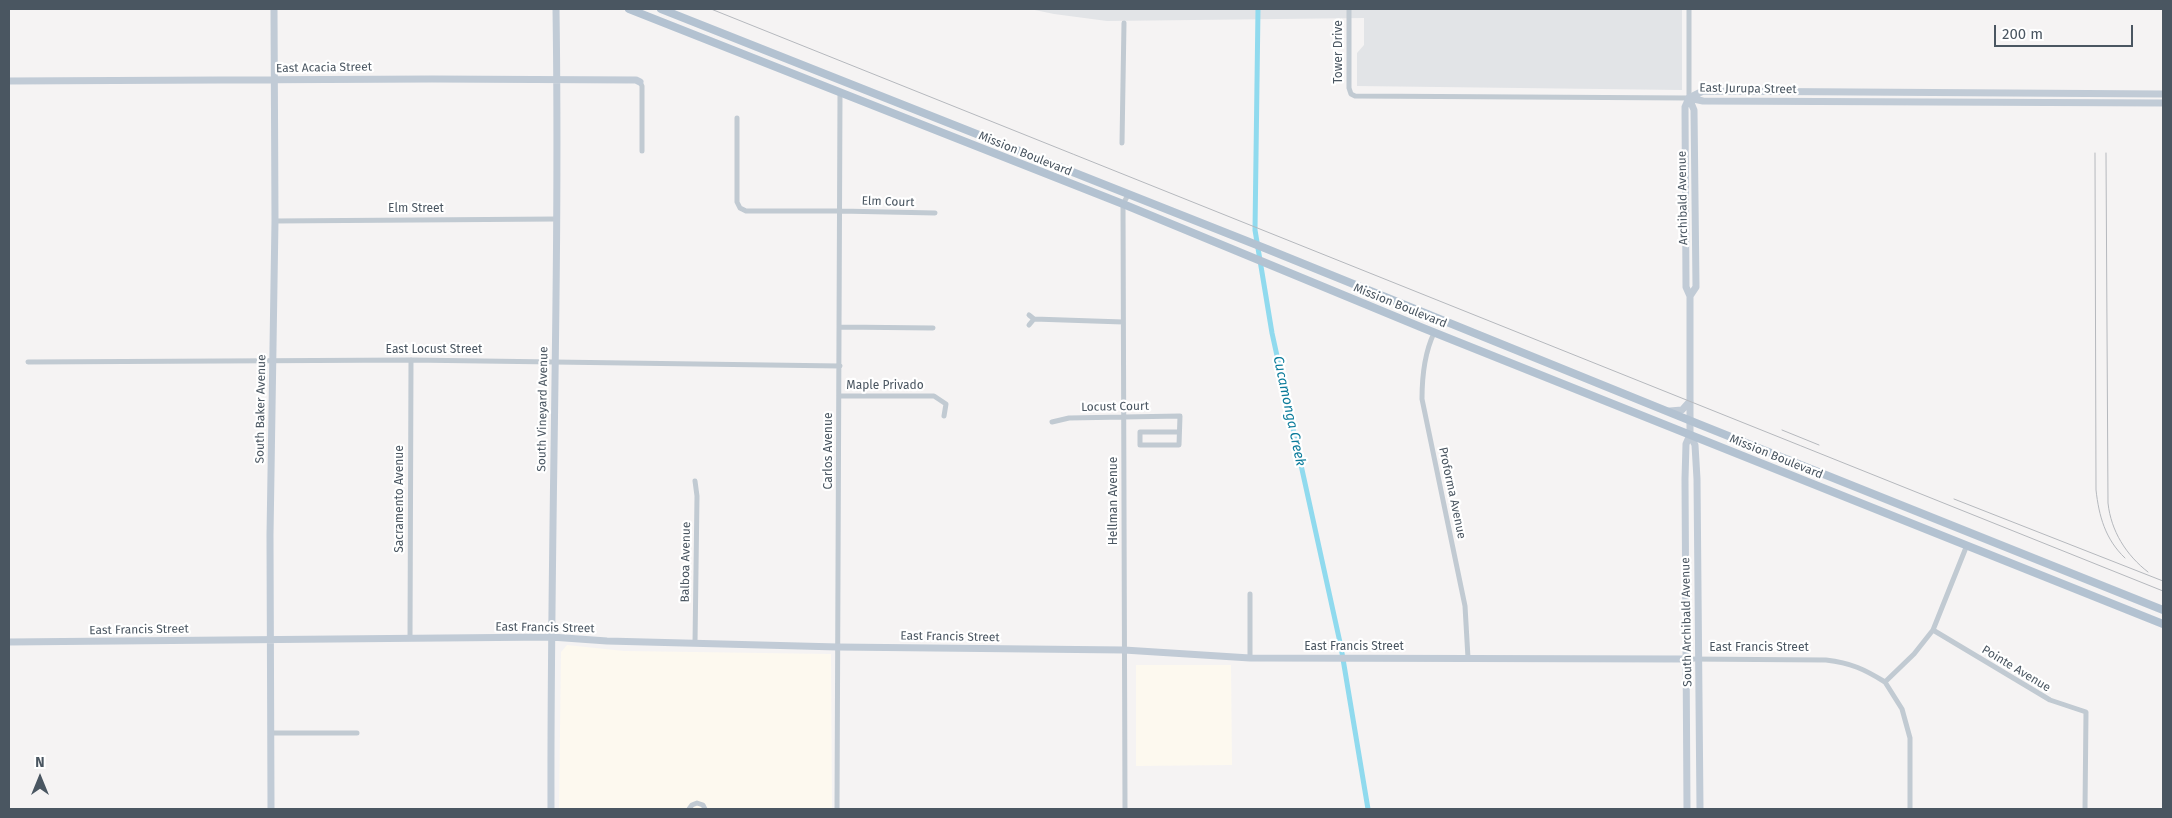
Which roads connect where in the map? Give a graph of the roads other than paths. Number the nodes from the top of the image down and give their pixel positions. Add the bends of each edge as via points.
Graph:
1 (274, 9) edge
2 (556, 9) edge
3 (629, 9) edge
4 (661, 9) edge
5 (1349, 9) edge
6 (1689, 9) edge
7 (1124, 23) dead end
8 (557, 79) junction
9 (274, 80) junction
10 (9, 81) edge
11 (640, 82) joint
12 (840, 92) junction
13 (2163, 94) edge
14 (1689, 98) junction
15 (2163, 104) edge
16 (737, 118) dead end
17 (1122, 143) dead end
18 (642, 151) dead end
19 (1686, 158) junction
20 (1695, 180) junction
21 (1128, 195) junction
22 (1123, 204) junction
23 (840, 211) junction
24 (935, 213) dead end
25 (556, 219) junction
26 (275, 221) junction
27 (1690, 296) junction
28 (1029, 314) dead end
29 (1034, 320) junction
30 (1123, 322) junction
31 (1029, 325) dead end
32 (840, 327) junction
33 (933, 328) dead end
34 (1434, 333) junction
35 (273, 360) junction
36 (411, 360) junction
37 (556, 361) junction
38 (28, 362) dead end
39 (840, 366) junction
40 (840, 396) junction
41 (1691, 401) junction
42 (1656, 407) junction
43 (944, 416) dead end
44 (1124, 418) junction
45 (1690, 421) junction
46 (1052, 422) dead end
47 (1179, 432) junction
48 (1690, 435) junction
49 (1715, 445) junction
50 (1696, 456) junction
51 (695, 481) dead end
52 (1967, 545) junction
53 (1250, 594) dead end
54 (2163, 610) edge
55 (2163, 624) edge
56 (1932, 630) junction
57 (551, 637) junction
58 (410, 638) junction
59 (271, 639) junction
60 (9, 642) edge
61 (695, 643) junction
62 (838, 647) junction
63 (1124, 650) junction
64 (1250, 658) junction
65 (1468, 658) junction
66 (1687, 659) junction
67 (1700, 659) junction
68 (1885, 682) junction
69 (358, 733) dead end
70 (271, 734) junction
71 (271, 809) edge
72 (551, 809) edge
73 (690, 809) edge
74 (705, 809) edge
75 (837, 809) edge
76 (1125, 809) edge
77 (1687, 809) edge
78 (1700, 809) edge
79 (1910, 809) edge
80 (2085, 809) edge

1 - 9 main road, South Baker Avenue
2 - 8 main road, South Vineyard Avenue
3 - 12 main road, Mission Boulevard
4 - 21 main road, Mission Boulevard
5 - 14 street, Tower Drive via 1349,88 1352,94 1359,96
6 - 14 street, Archibald Avenue
7 - 17 street
8 - 9 main road, East Acacia Street
8 - 11 main road, East Acacia Street
8 - 25 main road, South Vineyard Avenue
9 - 10 main road, East Acacia Street
9 - 26 main road, South Baker Avenue
11 - 18 street
12 - 22 main road, Mission Boulevard
12 - 23 street, Carlos Avenue
13 - 14 main road, East Jurupa Street via 1703,91
14 - 15 main road, East Jurupa Street via 1703,101
14 - 19 main road, Archibald Avenue via 1685,107
14 - 20 main road, Archibald Avenue via 1694,110
16 - 23 street via 737,202 740,208 746,211
19 - 20 main road
19 - 27 main road, Archibald Avenue via 1686,288
20 - 27 main road, Archibald Avenue via 1696,287
21 - 22 street, Hellman Avenue
21 - 42 main road, Mission Boulevard via 1267,248
22 - 30 street, Hellman Avenue
22 - 34 main road, Mission Boulevard
23 - 24 street, Elm Court
23 - 32 street, Carlos Avenue
25 - 26 street, Elm Street
25 - 37 main road, South Vineyard Avenue
26 - 35 main road, South Baker Avenue
27 - 41 main road, Archibald Avenue
28 - 29 street
29 - 30 street
29 - 31 street
30 - 44 street, Hellman Avenue
32 - 33 street
32 - 39 street, Carlos Avenue
34 - 48 main road, Mission Boulevard
34 - 65 street, Proforma Avenue via 1422,375 1422,399 1464,606
35 - 36 street, East Locust Street
35 - 38 street, East Locust Street
35 - 59 main road, South Baker Avenue
36 - 37 street, East Locust Street
36 - 58 street, Sacramento Avenue
37 - 39 street, East Locust Street
37 - 57 main road, South Vineyard Avenue
39 - 40 street, Carlos Avenue
40 - 43 street, Maple Privado via 934,396 946,404
40 - 62 street, Carlos Avenue
41 - 42 main road via 1679,411
41 - 45 main road, Archibald Avenue
42 - 45 main road, Mission Boulevard
44 - 46 street, Locust Court via 1069,418
44 - 47 street, Locust Court via 1180,416
44 - 63 street, Hellman Avenue
45 - 48 main road, South Archibald Avenue
45 - 54 main road, Mission Boulevard
47 - 47 street via 1179,445 1140,445 1140,432
48 - 49 main road, Mission Boulevard
48 - 50 main road, South Archibald Avenue
48 - 66 main road, South Archibald Avenue via 1686,444
49 - 50 main road via 1702,444
49 - 52 main road, Mission Boulevard
50 - 67 main road, South Archibald Avenue
51 - 61 street, Balboa Avenue
52 - 55 main road, Mission Boulevard
52 - 56 street
53 - 64 street
56 - 68 street via 1914,654
56 - 80 street, Pointe Avenue via 2050,700 2086,712
57 - 58 main road, East Francis Street
57 - 61 main road, East Francis Street
57 - 72 main road, South Vineyard Avenue
58 - 59 main road, East Francis Street
59 - 60 main road, East Francis Street
59 - 70 main road, South Baker Avenue
61 - 62 main road, East Francis Street
62 - 63 main road, East Francis Street
62 - 75 street, Carlos Avenue
63 - 64 main road, East Francis Street
63 - 76 street, Hellman Avenue
64 - 65 main road, East Francis Street
65 - 66 main road, East Francis Street
66 - 67 street, East Francis Street
66 - 77 main road, South Archibald Avenue
67 - 68 street, East Francis Street via 1846,662
67 - 78 main road, South Archibald Avenue
68 - 79 street via 1902,709 1910,738
69 - 70 street
70 - 71 main road, South Baker Avenue
73 - 74 street via 697,803

